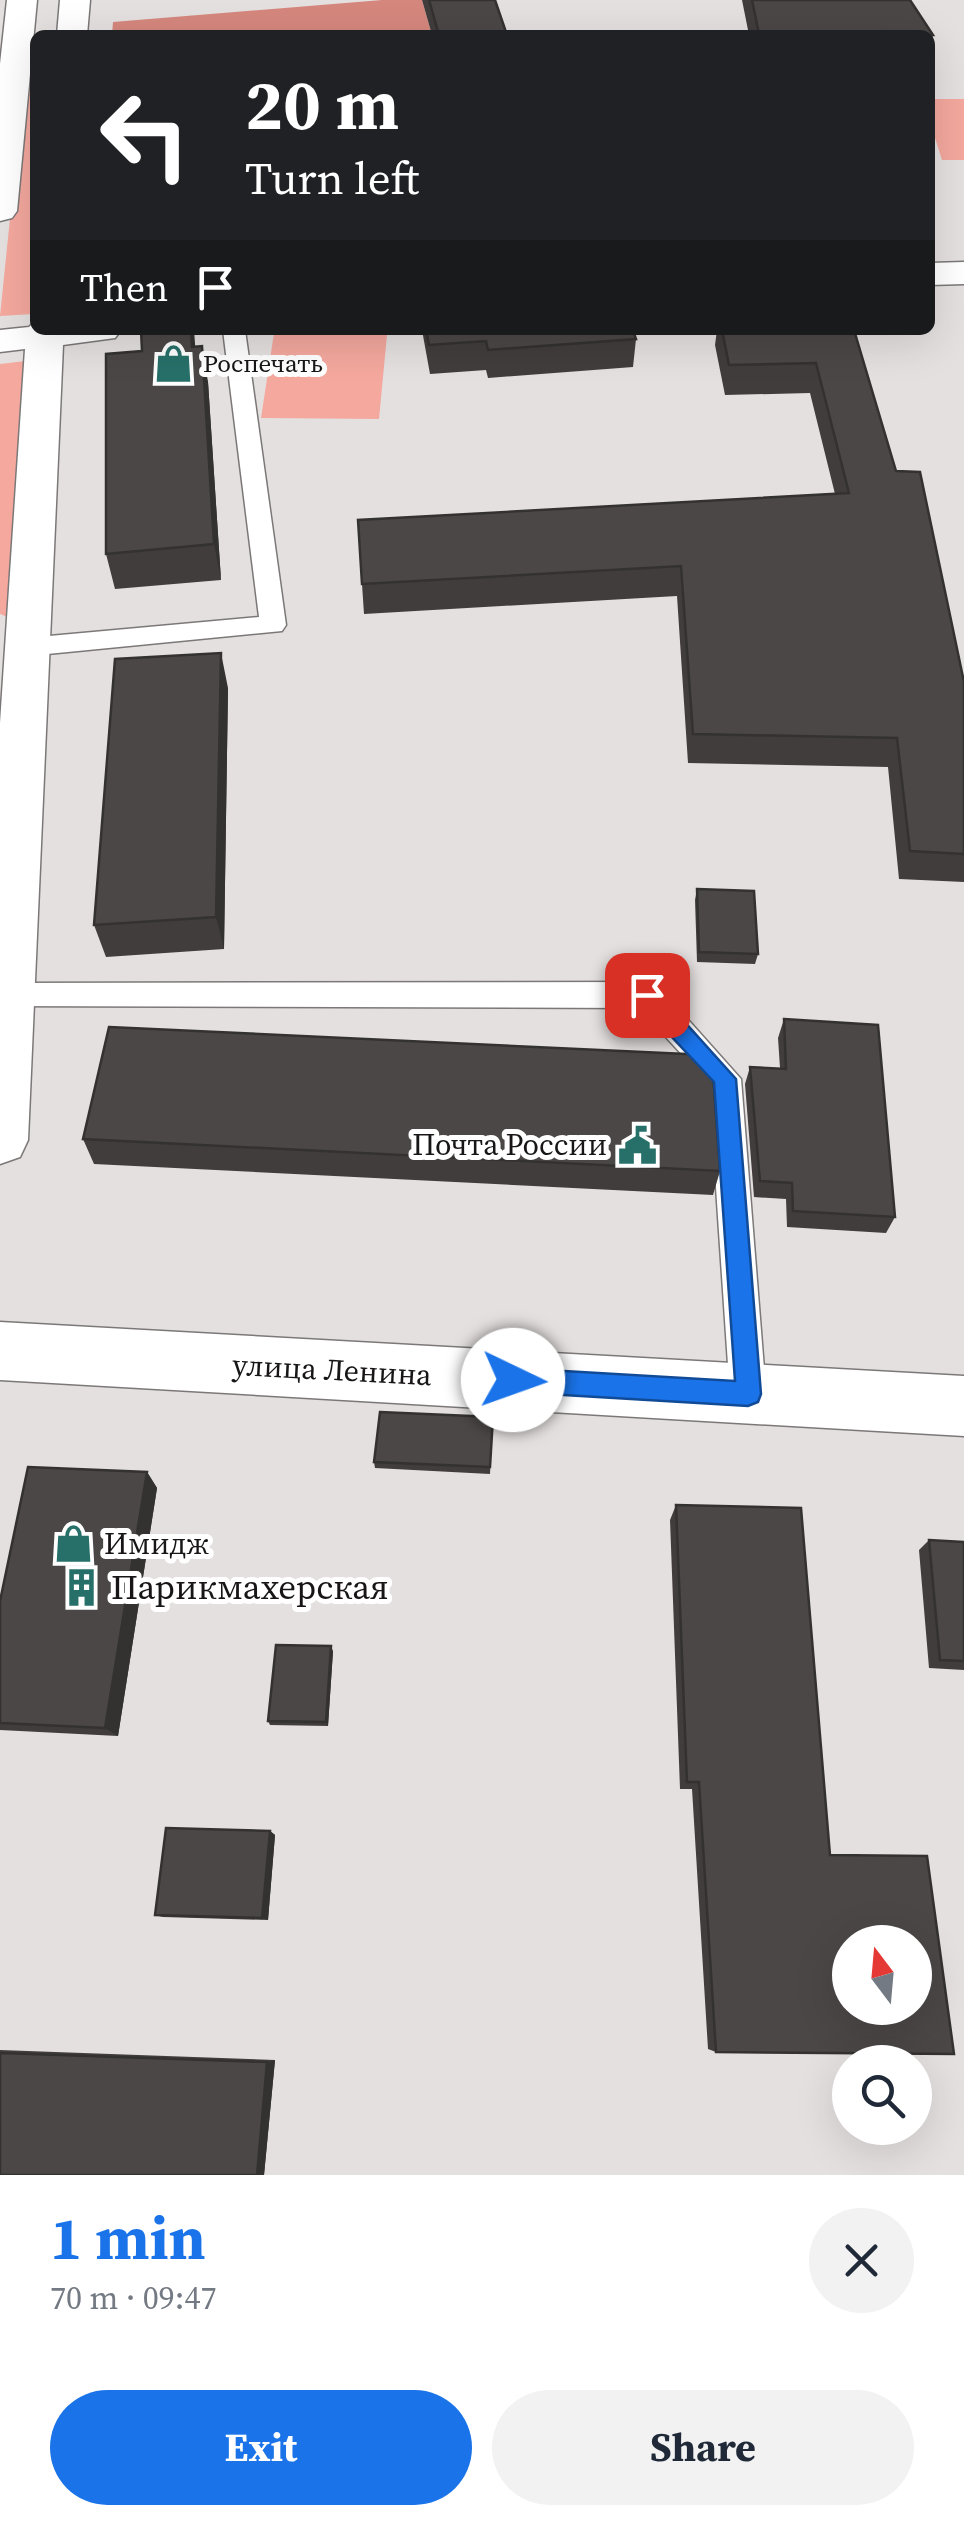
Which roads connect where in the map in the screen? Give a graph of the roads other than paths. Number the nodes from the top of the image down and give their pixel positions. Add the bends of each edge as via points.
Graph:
1 (22, 0) edge
2 (76, 0) edge
3 (73, 30) edge
4 (0, 211) edge
5 (964, 273) edge
6 (935, 274) edge
7 (235, 335) edge
8 (30, 336) edge
9 (28, 647) junction
10 (8, 996) junction
11 (0, 1140) edge
12 (0, 1350) edge
13 (748, 1394) junction
14 (964, 1406) edge

1 - 4 street
2 - 3 street
5 - 6 street
7 - 9 lane via 274,626
8 - 9 street
9 - 10 street
10 - 11 street
10 - 13 lane via 647,995 725,1079
12 - 13 street, улица Ленина
13 - 14 street, улица Ленина

